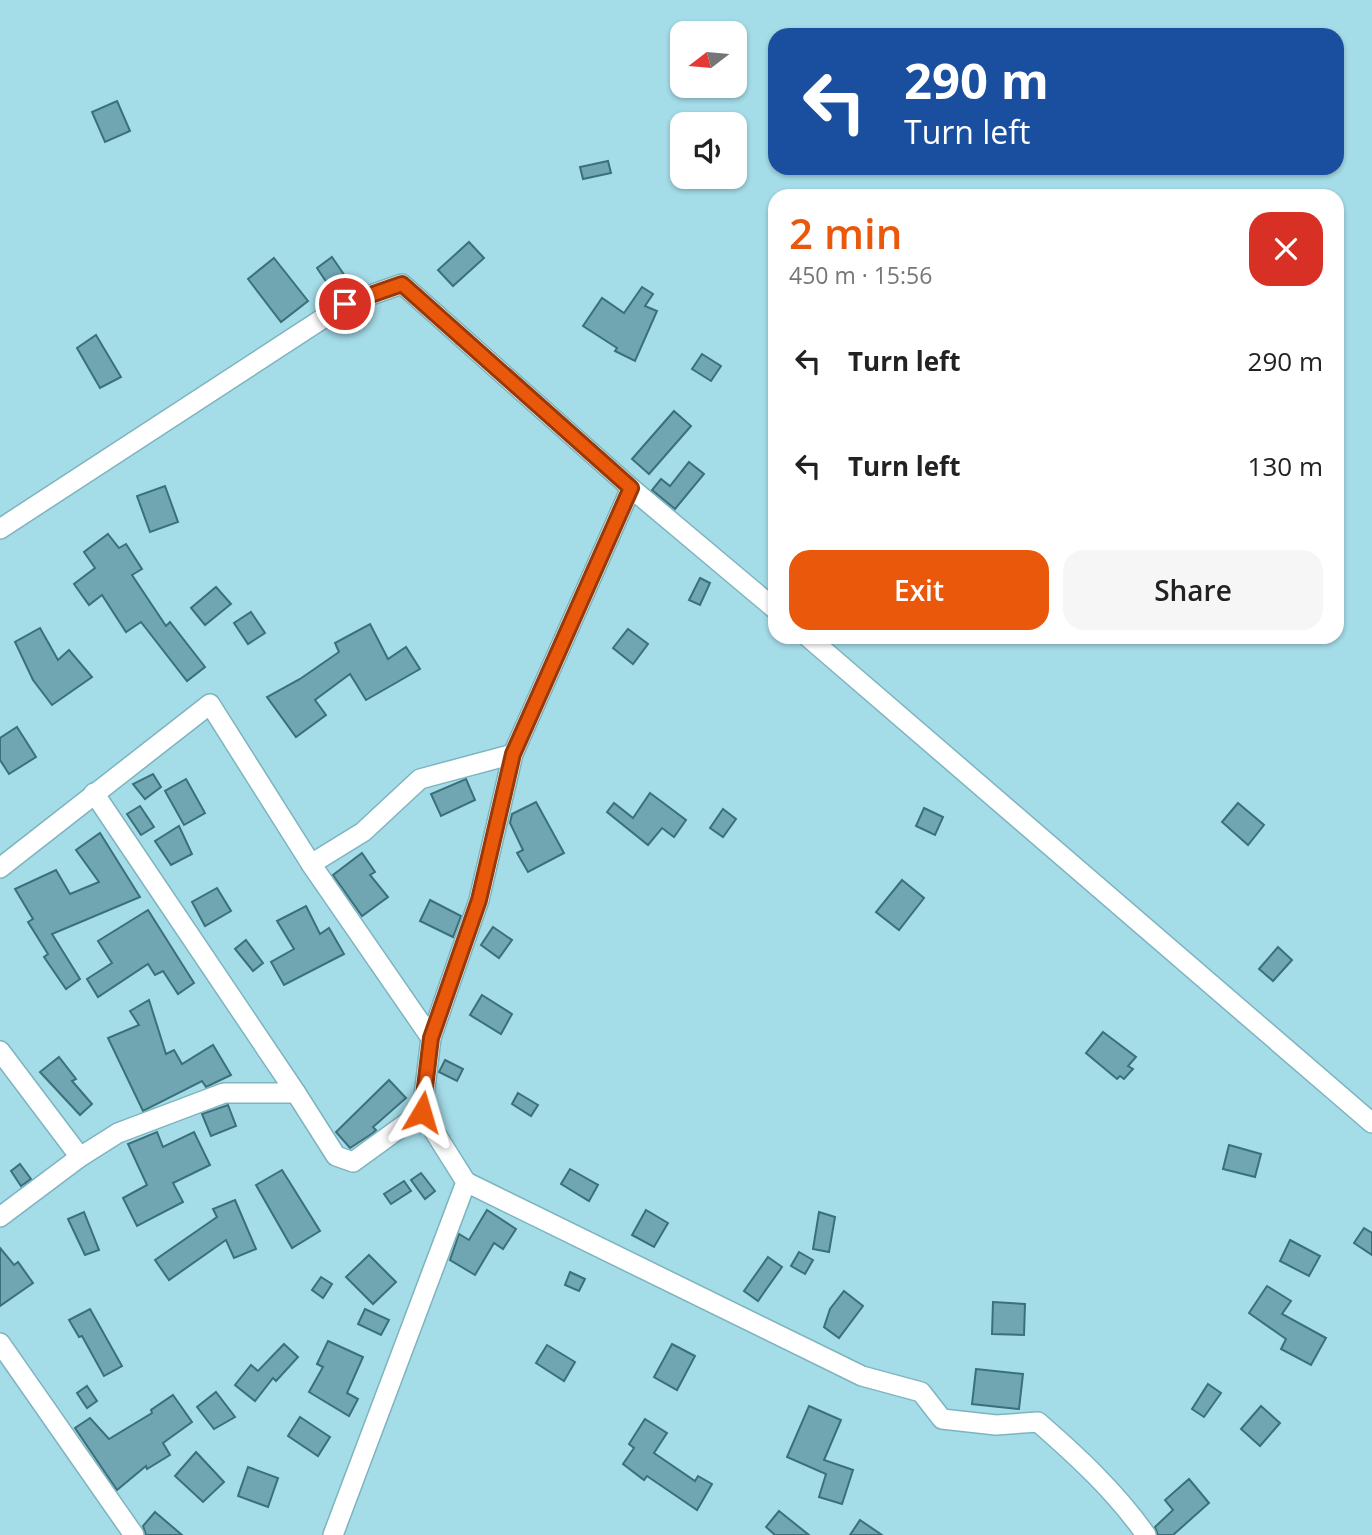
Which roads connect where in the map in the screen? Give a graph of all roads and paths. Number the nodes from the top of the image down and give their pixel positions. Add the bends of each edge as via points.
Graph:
1 (631, 488) junction
2 (0, 529) edge
3 (768, 603) edge
4 (816, 644) edge
5 (513, 754) junction
6 (94, 793) junction
7 (311, 864) junction
8 (0, 869) edge
9 (431, 1038) junction
10 (0, 1051) edge
11 (296, 1093) junction
12 (422, 1112) junction
13 (1372, 1123) edge
14 (80, 1157) junction
15 (466, 1182) junction
16 (0, 1217) edge
17 (0, 1343) edge
18 (134, 1535) edge
19 (333, 1535) edge
20 (1146, 1535) edge

1 - 2 street via 402,284 345,304
1 - 3 street
1 - 5 street
4 - 13 street
5 - 7 street via 421,779 363,832
5 - 9 street via 479,900
6 - 7 street via 210,704
6 - 8 street
6 - 11 street
7 - 9 street
9 - 12 street
10 - 14 street
11 - 12 street via 336,1156 353,1162
11 - 14 street via 224,1093 118,1133
12 - 15 street
14 - 16 street
15 - 19 street
15 - 20 street via 862,1376 921,1392 942,1419 1038,1422 1075,1454
17 - 18 street

